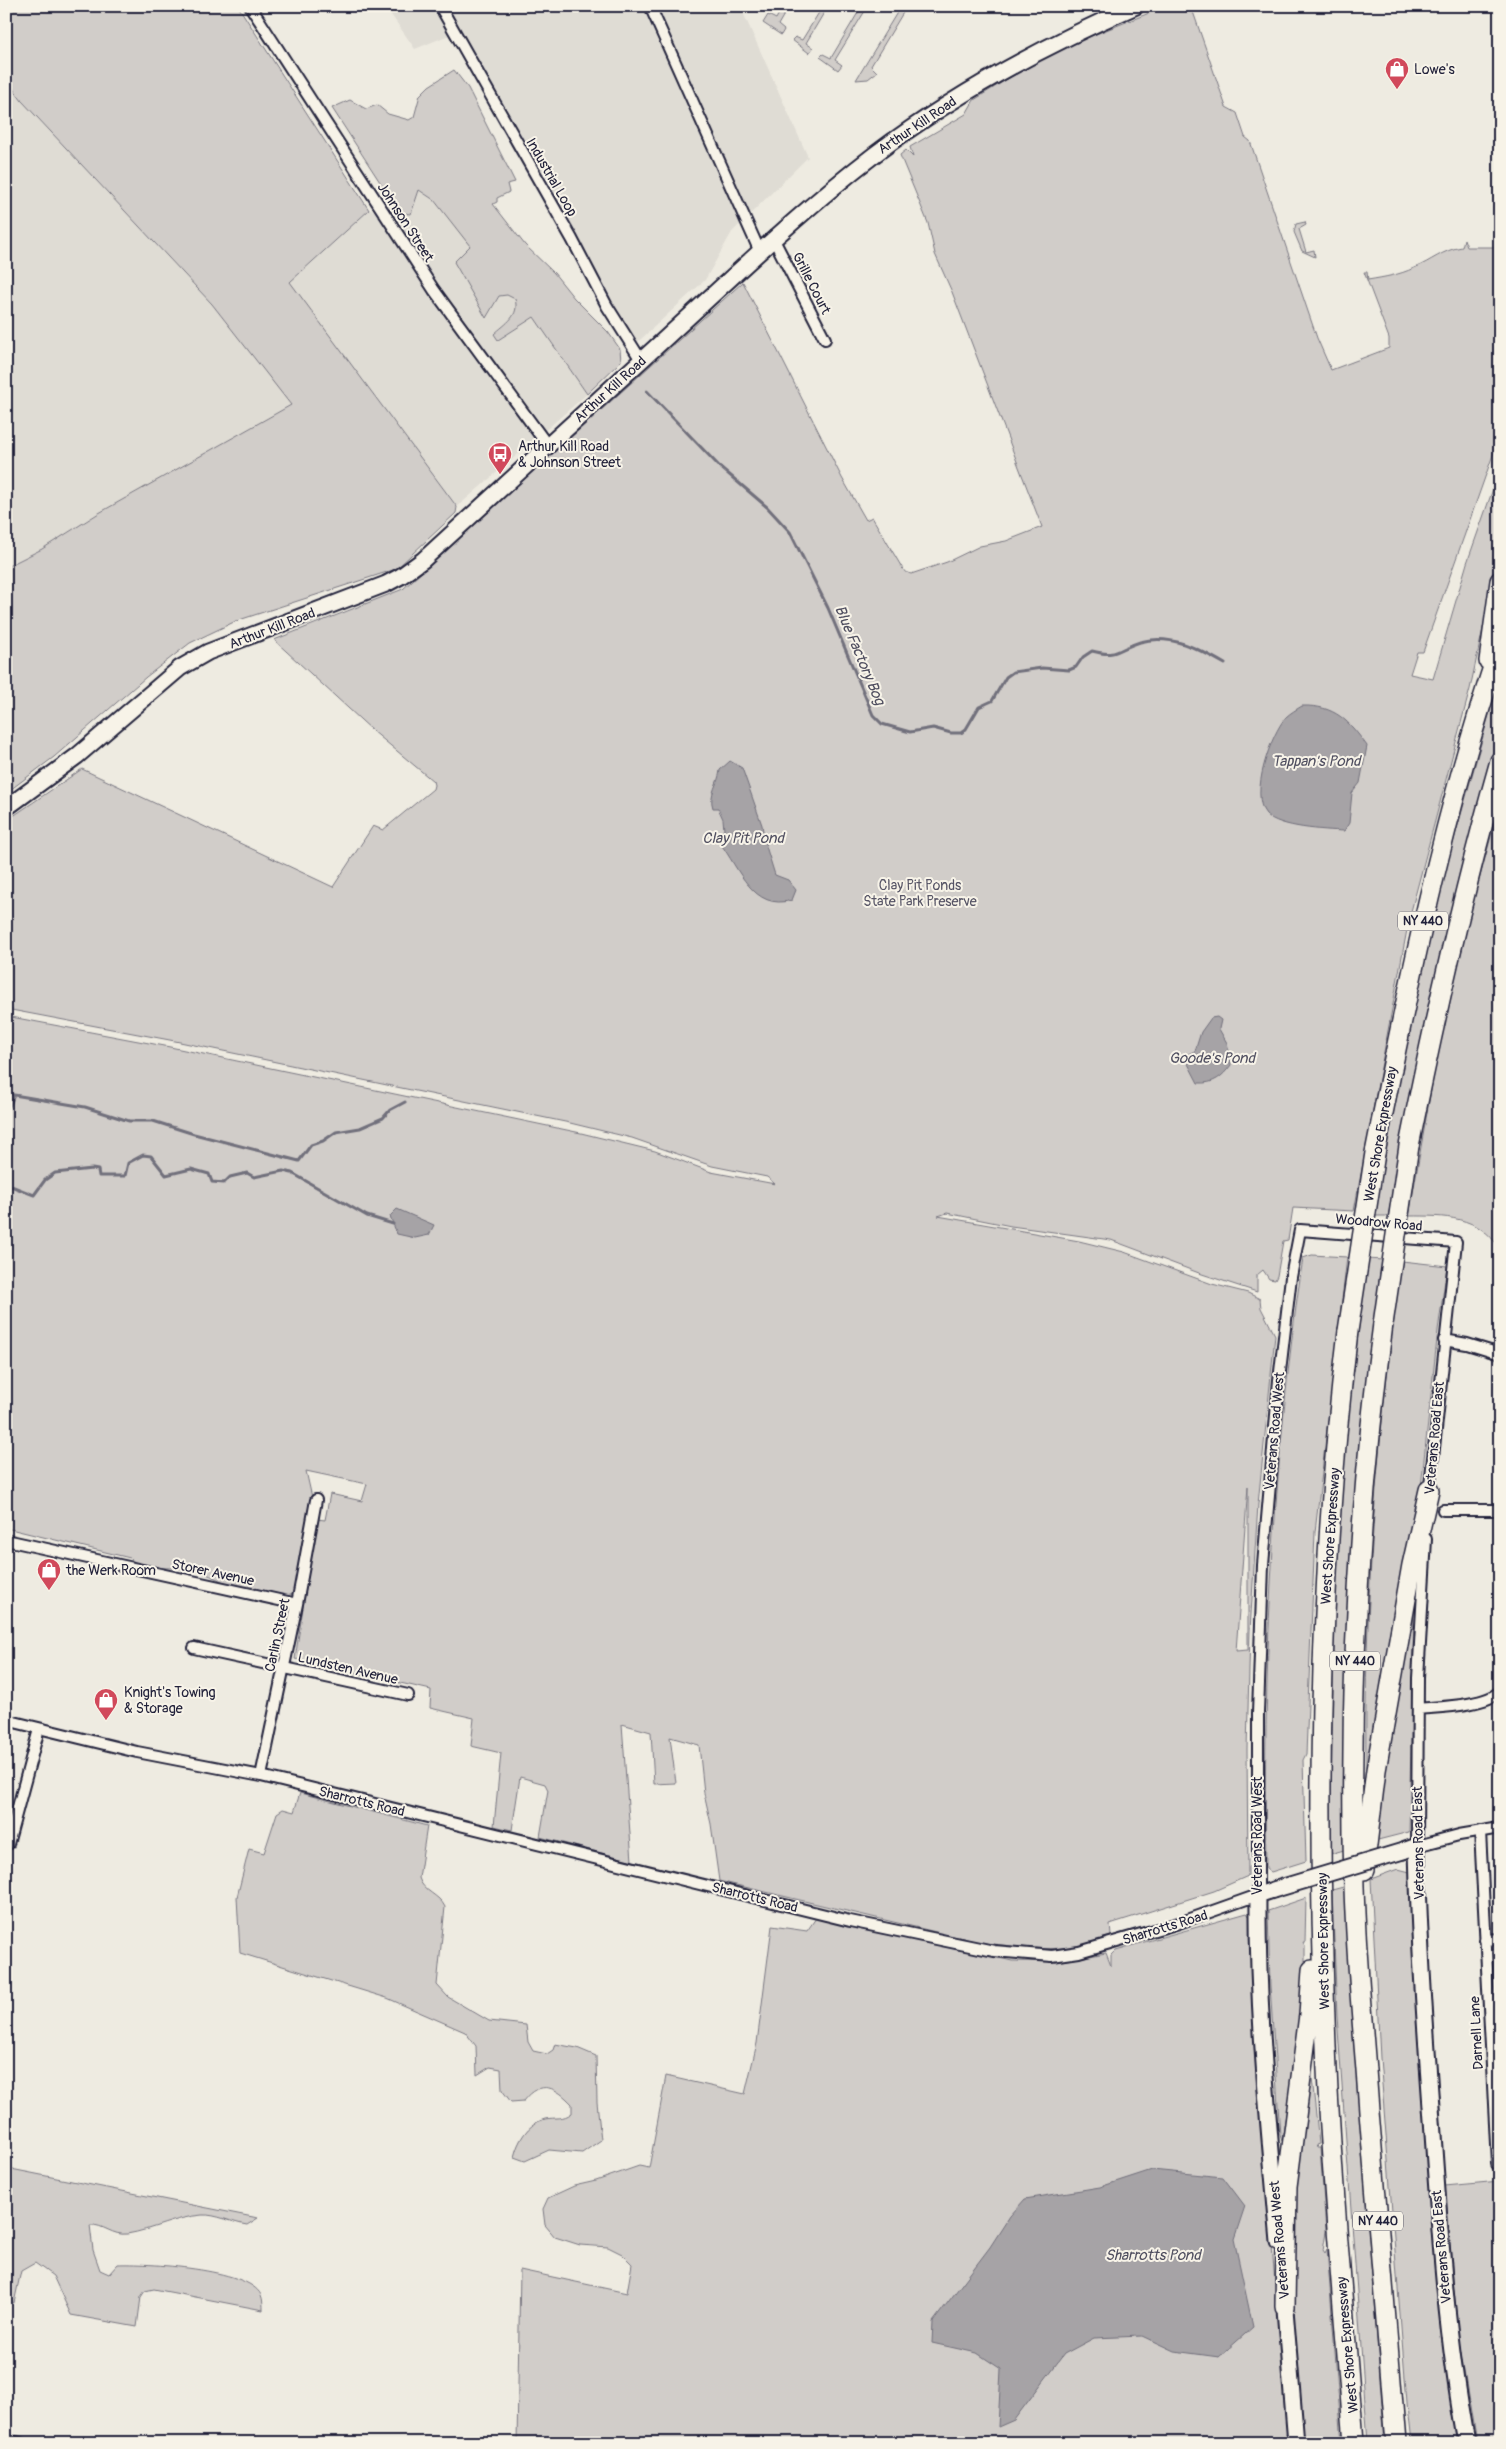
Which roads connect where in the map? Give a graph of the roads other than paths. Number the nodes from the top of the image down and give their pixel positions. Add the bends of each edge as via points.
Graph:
1 (250, 6) edge
2 (440, 6) edge
3 (650, 6) edge
4 (1136, 6) edge
5 (774, 240) junction
6 (760, 252) junction
7 (825, 339) dead end
8 (641, 360) junction
9 (548, 446) junction
10 (1500, 581) edge
11 (1500, 646) edge
12 (1484, 692) junction
13 (1500, 761) edge
14 (6, 808) edge
15 (1300, 1230) joint
16 (1456, 1242) joint
17 (1444, 1340) junction
18 (1500, 1354) edge
19 (1429, 1490) junction
20 (316, 1500) dead end
21 (1443, 1510) dead end
22 (1500, 1510) edge
23 (6, 1540) edge
24 (298, 1604) junction
25 (194, 1648) dead end
26 (284, 1668) junction
27 (1500, 1691) edge
28 (408, 1695) dead end
29 (1418, 1709) junction
30 (6, 1720) edge
31 (39, 1729) junction
32 (1321, 1759) junction
33 (261, 1776) junction
34 (1500, 1828) edge
35 (1480, 1831) junction
36 (6, 1843) edge
37 (1410, 1848) junction
38 (1258, 1895) junction
39 (1500, 1939) edge
40 (1485, 1940) junction
41 (1361, 1999) junction
42 (1498, 2125) edge
43 (1497, 2164) dead end
44 (1285, 2307) junction
45 (6, 2440) edge
46 (21, 2443) edge
47 (1296, 2443) edge
48 (1354, 2443) edge
49 (1396, 2443) edge
50 (1466, 2443) edge

1 - 9 street, Johnson Street via 434,290
2 - 8 street, Industrial Loop via 607,306
3 - 6 street
4 - 5 street, Arthur Kill Road via 1047,47 958,97 875,154
5 - 6 street, Arthur Kill Road
5 - 7 street, Grille Court
6 - 8 street, Arthur Kill Road
8 - 9 street, Arthur Kill Road
9 - 14 street, Arthur Kill Road via 423,560 401,576 208,652 180,668 77,756
10 - 12 highway
11 - 12 highway, West Shore Expressway / NY 440
12 - 32 highway, West Shore Expressway / NY 440, bridge via 1417,946 1375,1153 1348,1332 1327,1570
13 - 41 highway, NY 440, bridge via 1473,856 1409,1146 1383,1324 1362,1524 1354,1702 1354,1888
15 - 16 street, Woodrow Road
15 - 38 street, Veterans Road West via 1280,1371 1266,1528 1258,1713
16 - 17 street, Veterans Road East
17 - 18 street
17 - 19 street, Veterans Road East
19 - 29 street, Veterans Road East
19 - 41 highway via 1410,1575 1373,1789 1364,1872
20 - 24 street, Carlin Street
21 - 22 street
23 - 24 street, Storer Avenue
24 - 26 street, Carlin Street
25 - 26 street, Lundsten Avenue
26 - 28 street, Lundsten Avenue
26 - 33 street, Carlin Street
27 - 29 street via 1495,1697 1480,1701
29 - 37 street, Veterans Road East
30 - 31 street, Sharrotts Road
31 - 33 street, Sharrotts Road
31 - 36 street
32 - 44 highway via 1313,1832 1311,1999 1287,2186
32 - 48 highway, West Shore Expressway / NY 440 via 1328,2092
33 - 38 street, Sharrotts Road via 850,1921 994,1951 1052,1956 1079,1952 1179,1924
34 - 35 street, Sharrotts Road
35 - 37 street, Sharrotts Road
35 - 40 street, Darnell Lane
37 - 38 street, Sharrotts Road, bridge
37 - 50 street, Veterans Road East via 1450,2345
38 - 44 street, Veterans Road West via 1265,2072
39 - 40 street
40 - 42 street, Darnell Lane
41 - 49 highway, NY 440
42 - 43 street, Darnell Lane
44 - 47 street, Veterans Road West
45 - 46 street

